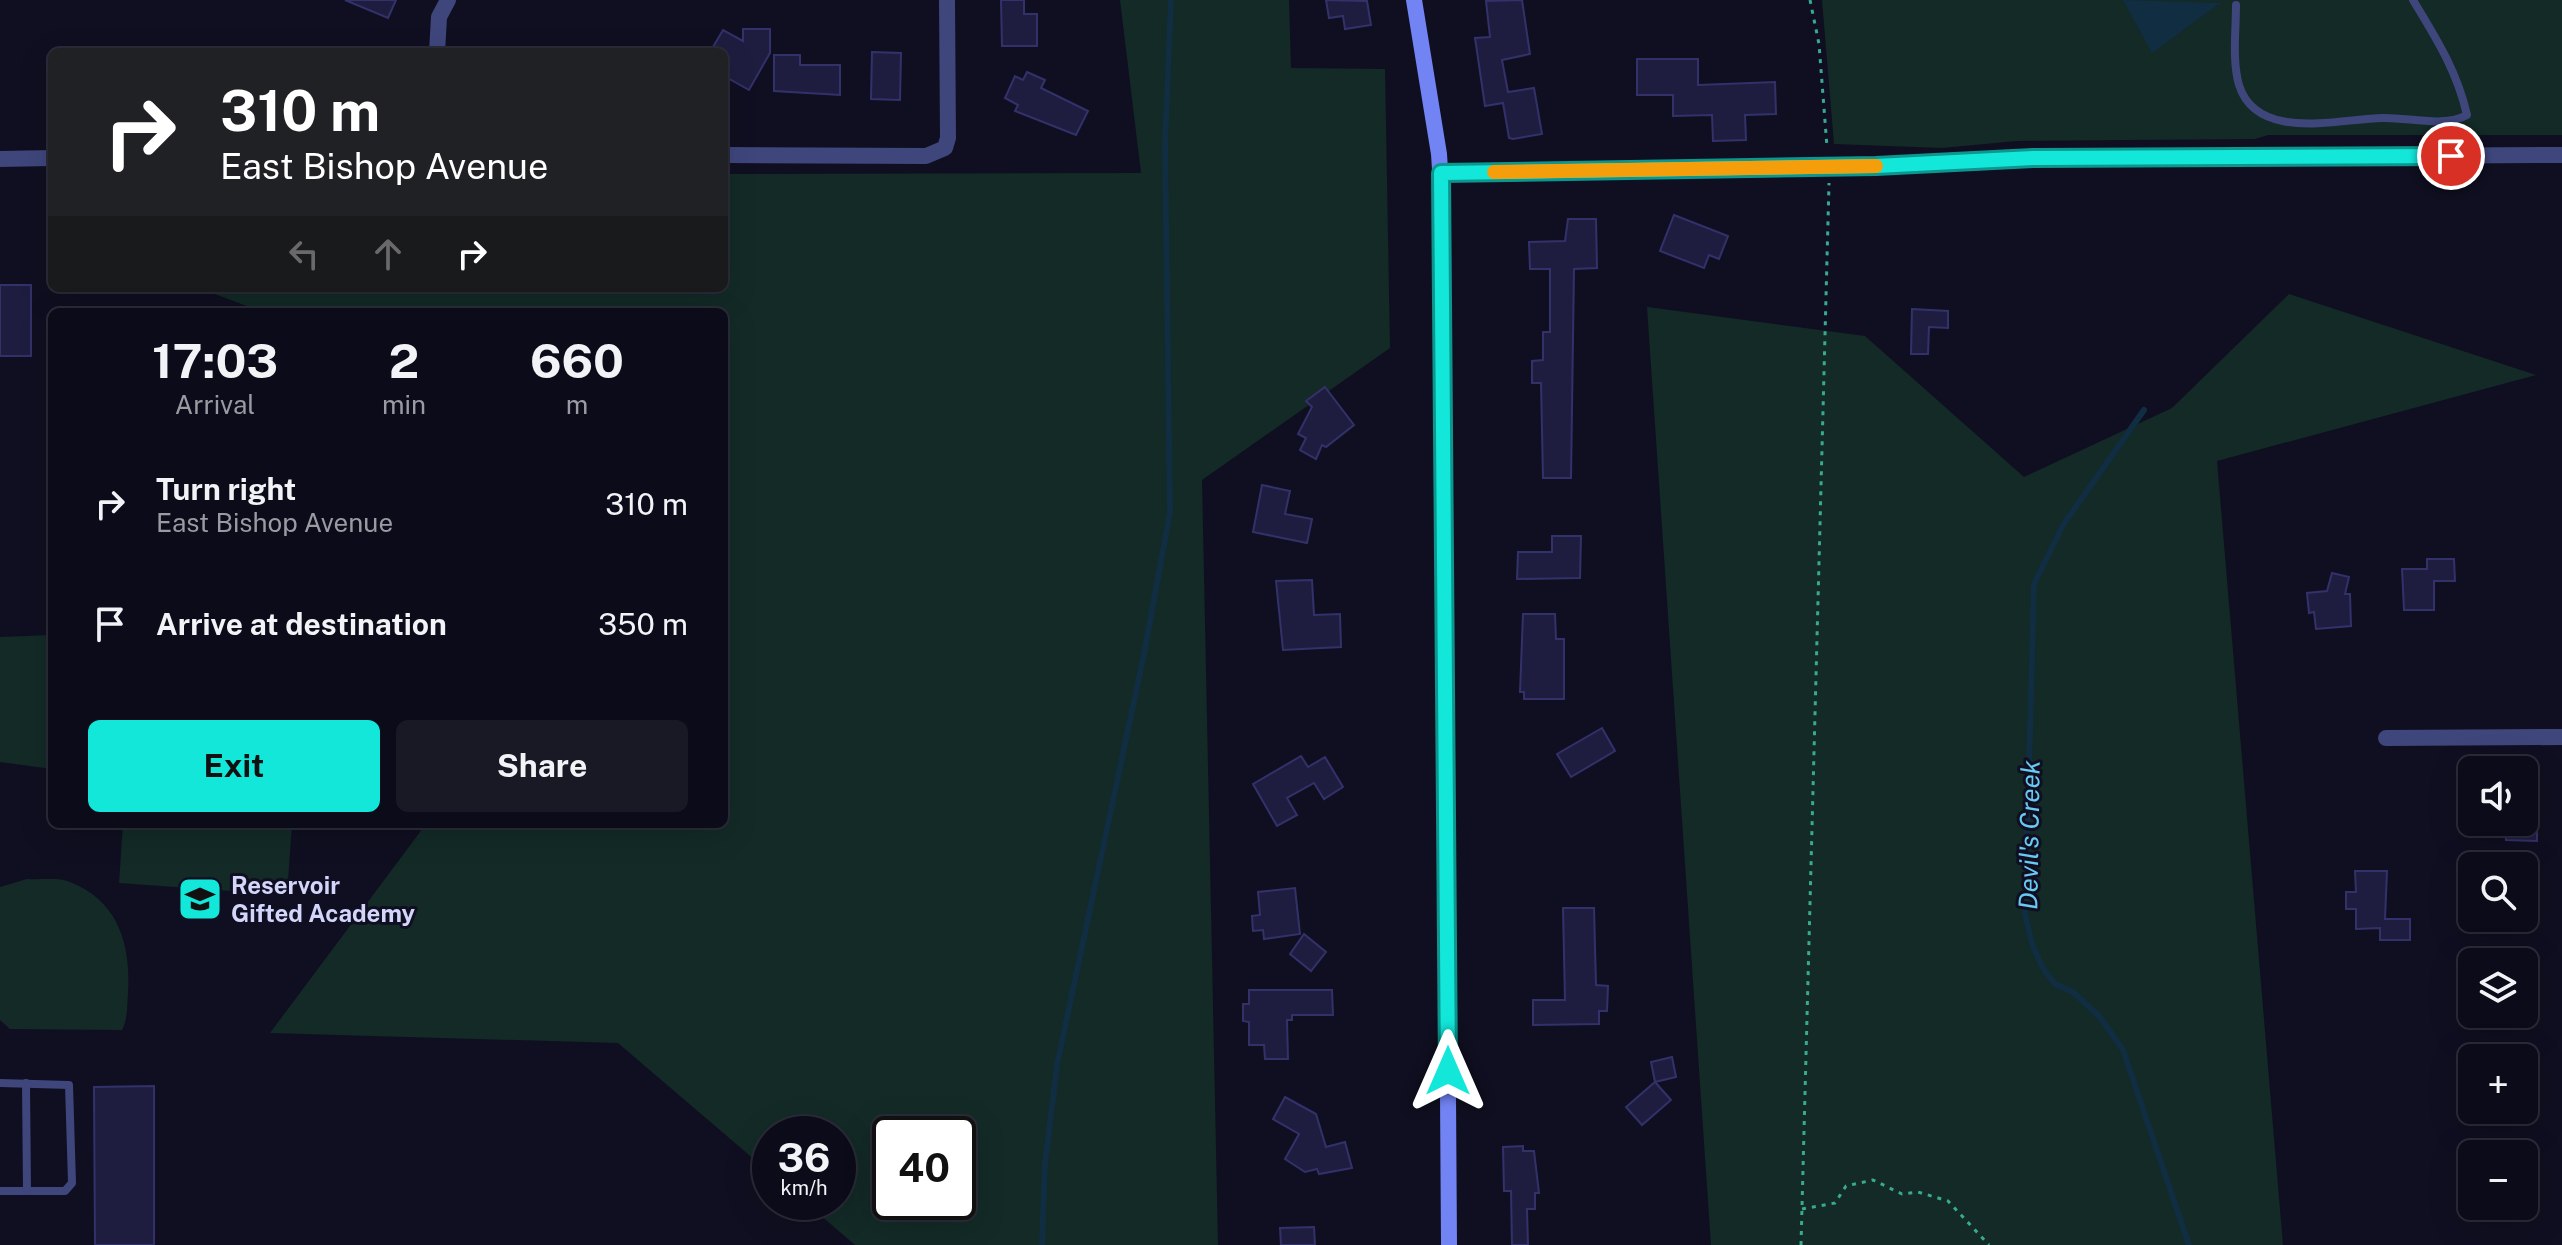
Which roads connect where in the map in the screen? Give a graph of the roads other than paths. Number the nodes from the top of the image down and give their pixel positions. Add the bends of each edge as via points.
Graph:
1 (448, 0) edge
2 (947, 0) edge
3 (1414, 0) edge
4 (2413, 0) edge
5 (2236, 5) dead end
6 (437, 48) edge
7 (728, 155) edge
8 (2562, 155) edge
9 (48, 158) edge
10 (0, 159) edge
11 (1441, 173) junction
12 (2562, 737) edge
13 (2386, 738) dead end
14 (0, 1083) edge
15 (26, 1083) junction
16 (1, 1191) edge
17 (27, 1191) junction
18 (0, 1203) edge
19 (1449, 1245) edge

1 - 6 street via 438,21
2 - 7 street via 945,148 923,157
3 - 11 street
4 - 5 lane via 2446,52 2461,89 2467,115 2455,121 2396,117 2283,123 2255,111 2239,86
8 - 11 street via 2033,158
9 - 10 street
11 - 19 street
12 - 13 street
14 - 15 lane
15 - 17 lane
15 - 17 lane via 64,1083 71,1090 71,1188
16 - 17 lane
16 - 18 lane

